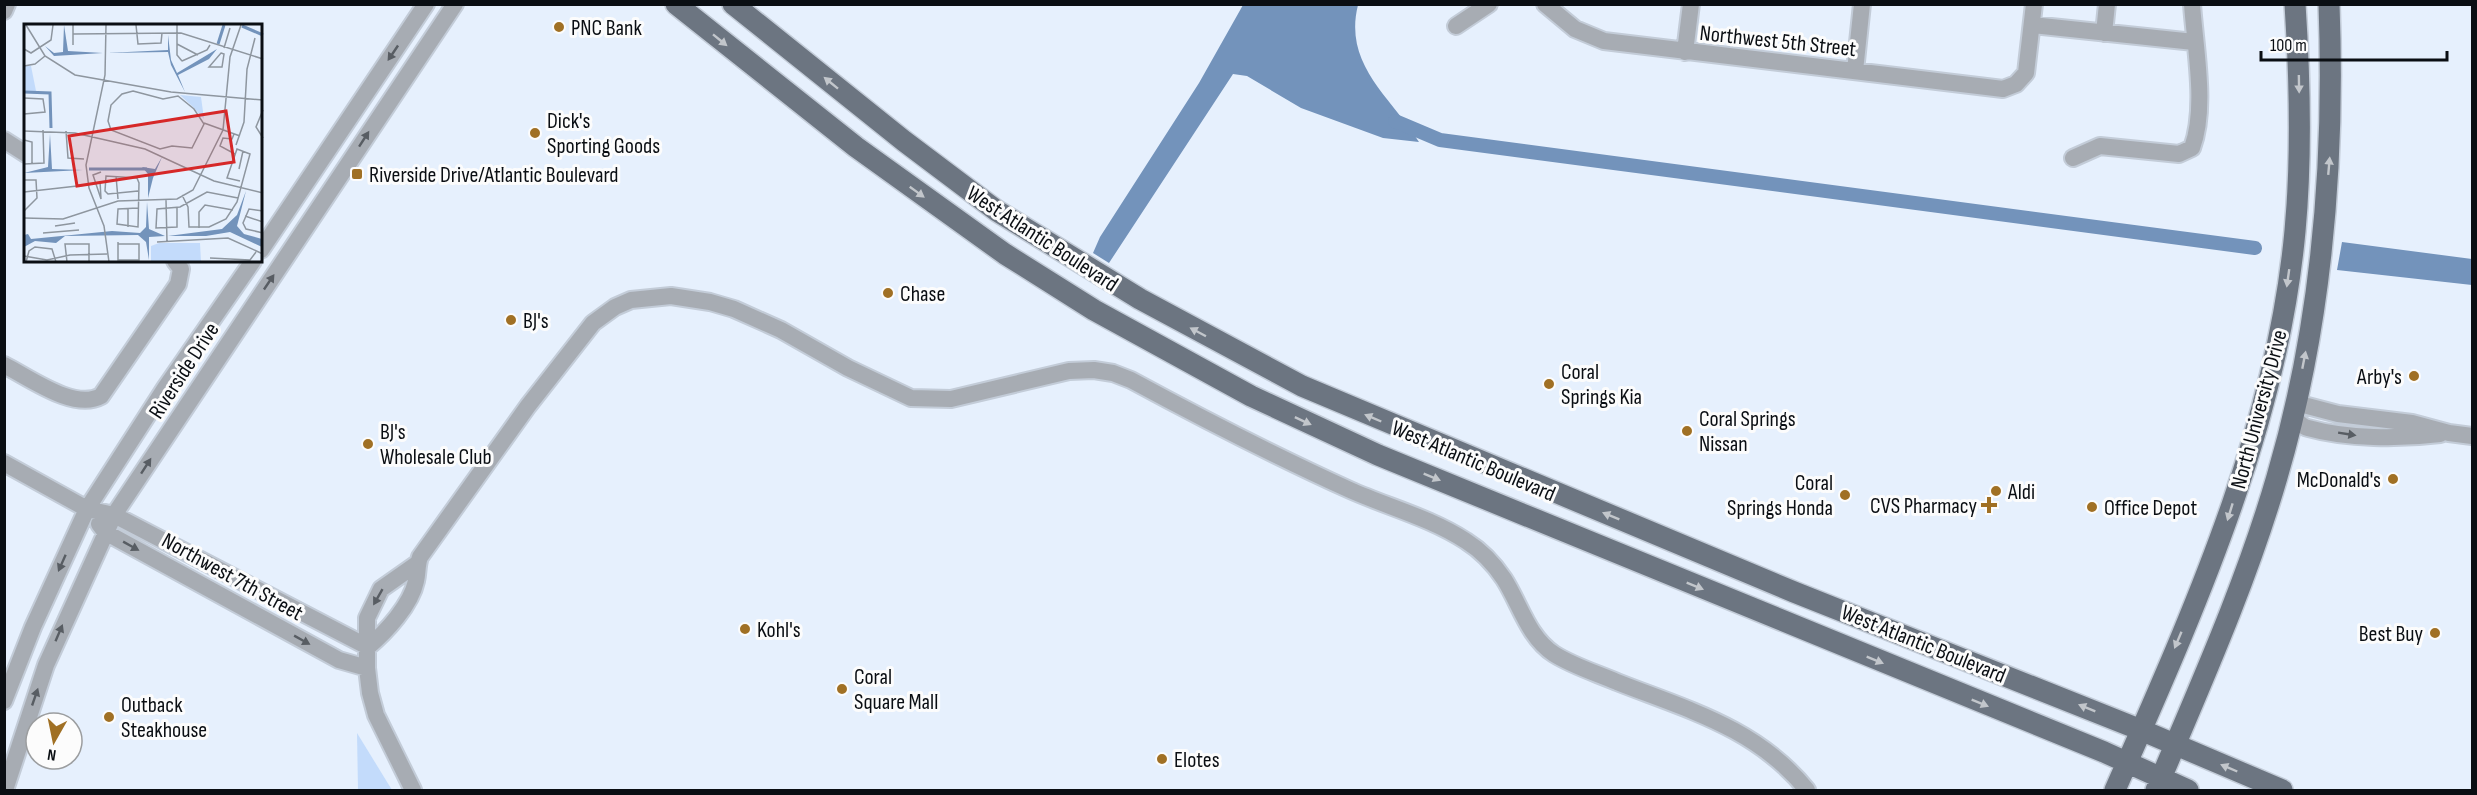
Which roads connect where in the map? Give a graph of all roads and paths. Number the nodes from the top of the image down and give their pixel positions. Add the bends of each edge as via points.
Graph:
1 (7, 4) edge
2 (426, 4) edge
3 (455, 4) edge
4 (676, 4) edge
5 (733, 4) edge
6 (1489, 4) edge
7 (1545, 4) edge
8 (1691, 4) edge
9 (1862, 4) edge
10 (2034, 4) edge
11 (2107, 4) edge
12 (2192, 4) edge
13 (2295, 4) edge
14 (2329, 4) edge
15 (4, 11) edge
16 (2032, 25) junction
17 (1456, 26) dead end
18 (2104, 33) junction
19 (2194, 42) junction
20 (1686, 52) junction
21 (1855, 71) junction
22 (4, 140) edge
23 (24, 153) edge
24 (2073, 158) dead end
25 (262, 249) edge
26 (252, 262) edge
27 (178, 265) edge
28 (2273, 362) junction
29 (4, 365) edge
30 (2294, 410) junction
31 (2260, 416) junction
32 (2472, 436) edge
33 (4, 463) edge
34 (2277, 478) junction
35 (87, 509) junction
36 (114, 515) junction
37 (105, 532) junction
38 (418, 563) junction
39 (368, 647) junction
40 (367, 668) junction
41 (4, 701) edge
42 (2141, 730) junction
43 (2175, 745) junction
44 (2127, 763) junction
45 (2158, 785) edge
46 (5, 790) edge
47 (413, 790) edge
48 (1807, 790) edge
49 (2115, 790) edge
50 (2188, 790) edge
51 (2282, 790) edge

1 - 15 street
2 -> 25 street
36 -> 3 street, Riverside Drive
4 -> 44 main road, West Atlantic Boulevard via 870,158 1005,254 1094,310 1251,396 1378,455
42 -> 5 main road, West Atlantic Boulevard via 1794,592 1353,409 1242,356 1111,283 997,211
6 - 17 street
7 - 20 street, Northwest 5th Street via 1575,29 1604,41
8 - 20 street
9 - 21 street
10 - 16 street
11 - 18 street
12 - 19 street
13 -> 28 main road, North University Drive via 2300,81 2295,232
30 -> 14 main road, North University Drive via 2318,275 2330,161
16 - 18 street
16 - 21 street, Northwest 5th Street via 2026,73 2016,84 2003,89
18 - 19 street
19 - 24 street via 2198,86 2197,135 2192,148 2180,154 2100,146
20 - 21 street, Northwest 5th Street
22 - 23 street
26 - 35 street, Riverside Drive
27 - 29 street via 178,284 101,396 92,401 72,400
28 - 30 main road via 2280,400
28 - 31 main road, North University Drive
30 - 32 street via 2306,428 2365,437 2450,433
30 - 34 main road, North University Drive
31 - 34 main road via 2272,443
31 -> 42 main road, North University Drive via 2222,538
33 - 35 street, Northwest 7th Street
34 - 43 main road, North University Drive via 2244,575
35 - 36 street, Northwest 7th Street
35 - 37 street, Northwest 7th Street
35 -> 41 street, Riverside Drive
36 - 37 street, Riverside Drive
36 - 39 street, Northwest 7th Street
37 -> 40 street, Northwest 7th Street via 339,660
46 -> 37 street, Riverside Drive via 46,665
38 - 39 street via 416,583 402,608 387,631
38 -> 39 street via 381,590 367,618
38 - 48 street via 528,406 593,323 631,300 671,296 691,299 734,309 765,322 911,398 951,399 1069,371 1094,370 1131,380 1281,458 1467,541 1488,557 1534,634 1554,654 1746,736 1784,764
39 - 40 street
40 - 47 street via 376,715
42 - 43 main road, West Atlantic Boulevard
42 - 44 main road, North University Drive
43 - 45 main road, North University Drive
51 -> 43 main road, West Atlantic Boulevard
44 - 45 main road, West Atlantic Boulevard
44 - 49 main road, North University Drive
45 - 50 main road, West Atlantic Boulevard

